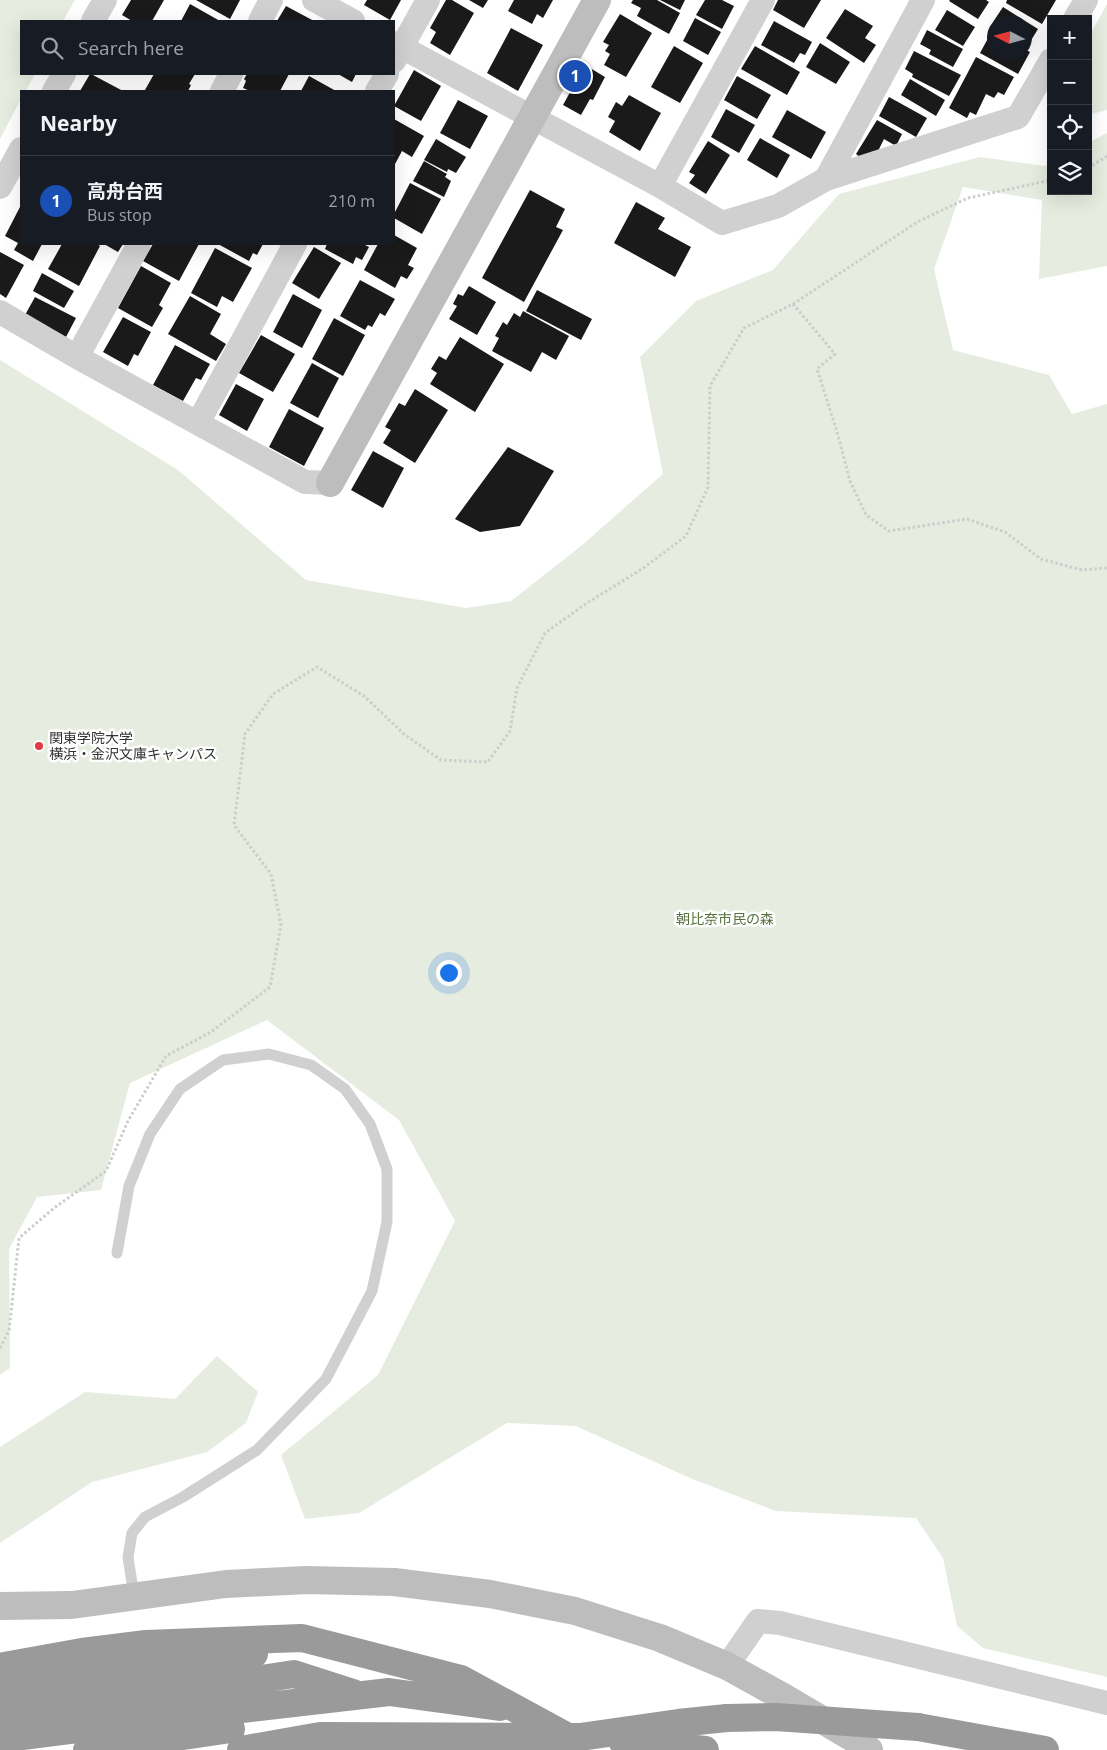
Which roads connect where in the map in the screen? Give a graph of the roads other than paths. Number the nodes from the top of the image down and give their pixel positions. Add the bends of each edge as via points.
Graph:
1 (106, 0) edge
2 (271, 0) edge
3 (314, 0) edge
4 (428, 0) edge
5 (597, 0) edge
6 (763, 0) edge
7 (923, 0) edge
8 (1086, 0) edge
9 (1077, 15) edge
10 (95, 20) edge
11 (261, 20) edge
12 (351, 20) edge
13 (396, 50) edge
14 (1047, 67) edge
15 (63, 75) edge
16 (230, 75) edge
17 (386, 75) edge
18 (55, 90) edge
19 (223, 90) edge
20 (378, 90) edge
21 (533, 118) junction
22 (20, 151) edge
23 (826, 179) junction
24 (660, 186) junction
25 (0, 187) edge
26 (138, 245) edge
27 (294, 245) edge
28 (0, 312) edge
29 (77, 357) junction
30 (198, 423) junction
31 (330, 484) joint
32 (117, 1253) dead end
33 (134, 1598) junction
34 (0, 1606) edge
35 (320, 1643) junction
36 (727, 1666) junction
37 (0, 1669) edge
38 (0, 1688) edge
39 (361, 1695) junction
40 (1107, 1702) edge
41 (518, 1710) junction
42 (0, 1714) edge
43 (574, 1737) junction
44 (0, 1739) edge
45 (375, 1741) edge
46 (87, 1750) edge
47 (241, 1750) edge
48 (704, 1750) edge
49 (870, 1750) edge
50 (1045, 1750) edge

1 - 10 street
2 - 11 street
3 - 12 street
4 - 13 street
5 - 21 street
6 - 24 street
7 - 23 street
8 - 9 street
13 - 21 street
14 - 23 street via 1018,117
15 - 18 street
16 - 19 street
17 - 20 street
21 - 24 street
21 - 31 street
22 - 25 street
23 - 24 street via 778,206 722,223
26 - 29 street
27 - 30 street
28 - 29 street
29 - 30 street
30 - 31 street via 305,482
32 - 33 lane via 129,1186 150,1134 180,1089 223,1060 269,1054 311,1065 345,1089 370,1124 387,1169 387,1222 372,1291 326,1379 256,1450 145,1516 132,1533 128,1557
33 - 34 street via 72,1605
33 - 36 street via 226,1584 307,1580 394,1582 490,1594 575,1612 660,1638
35 - 37 highway via 302,1638 146,1644 72,1654
35 - 38 highway via 150,1672
35 - 41 highway via 461,1680
36 - 40 street via 758,1621 780,1623
36 - 49 street
39 - 41 highway via 389,1692
39 - 42 highway via 294,1674 152,1696
39 - 44 highway
41 - 43 highway
43 - 45 highway
43 - 48 highway
43 - 50 highway, bridge via 727,1718 776,1717 918,1727
45 - 46 highway via 294,1720
45 - 47 highway via 320,1736

